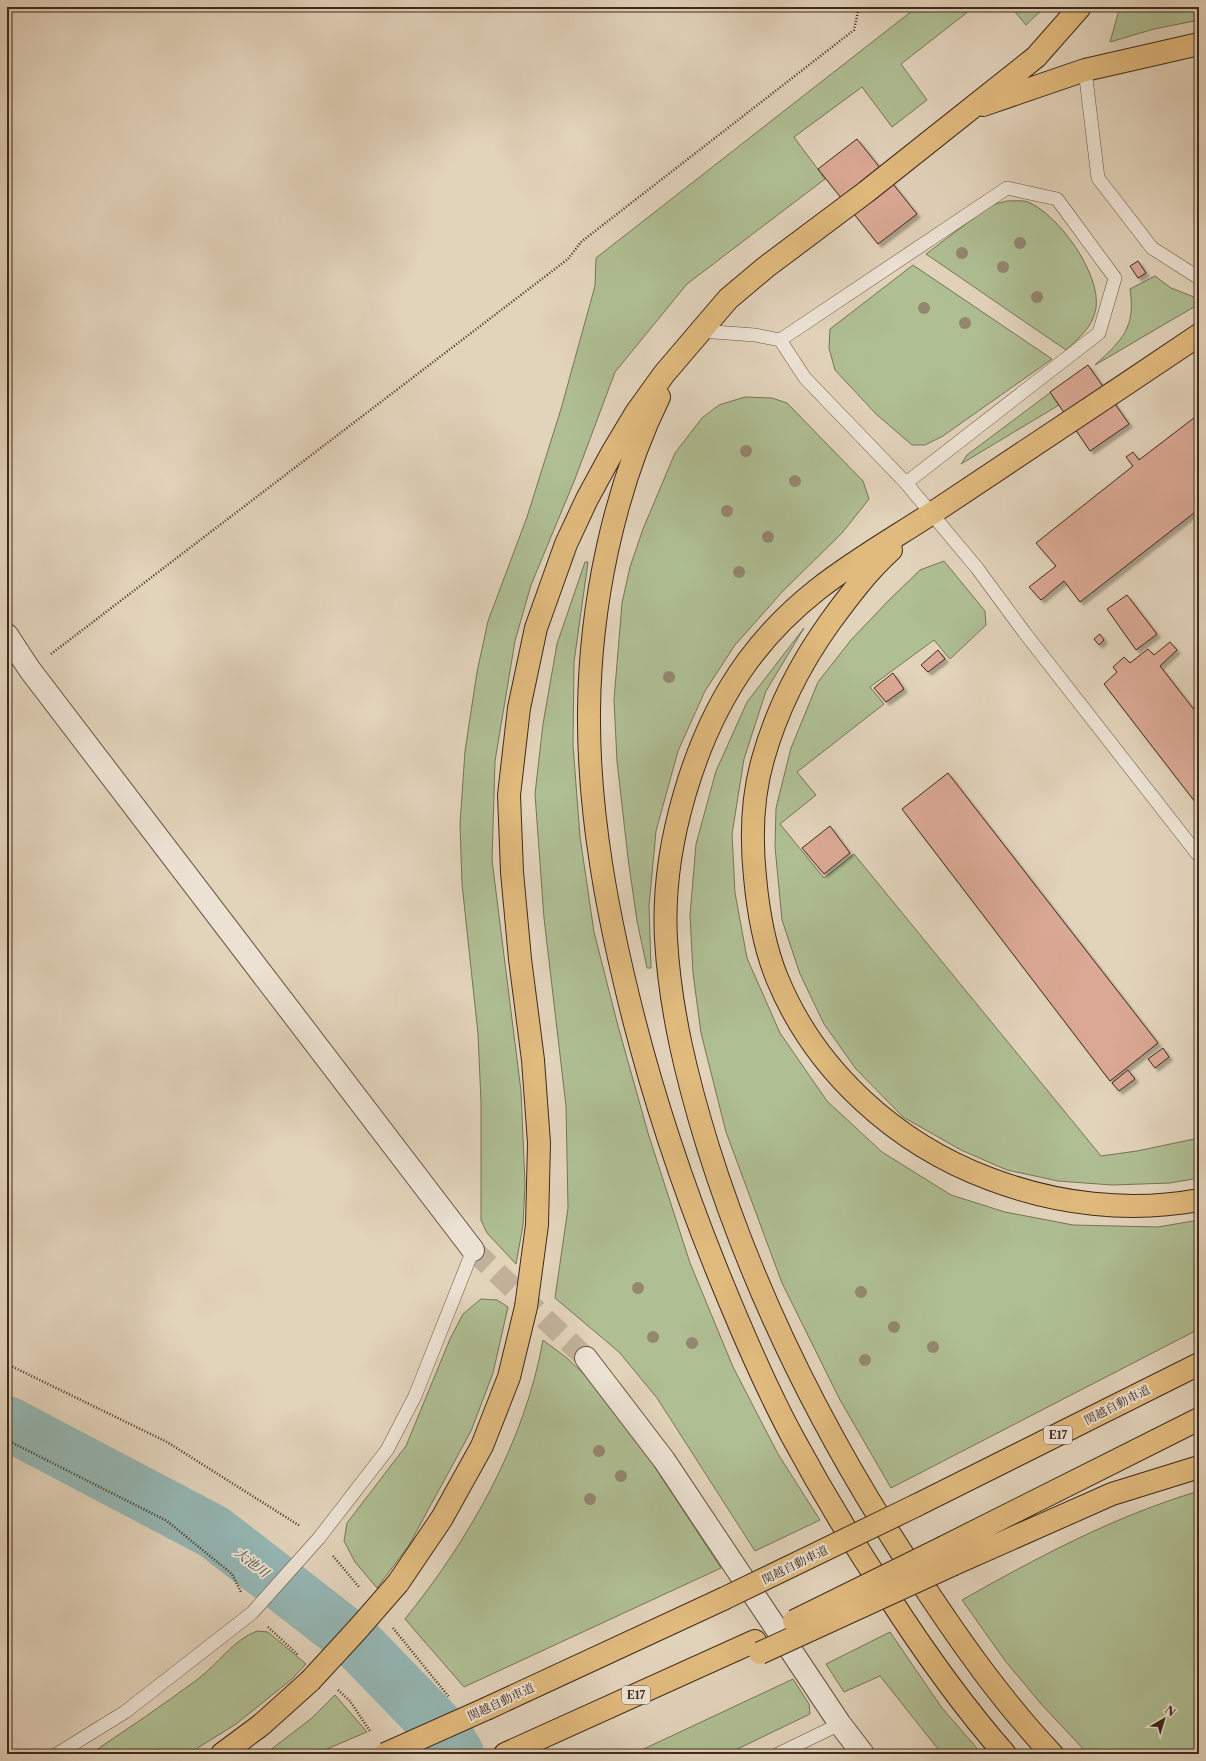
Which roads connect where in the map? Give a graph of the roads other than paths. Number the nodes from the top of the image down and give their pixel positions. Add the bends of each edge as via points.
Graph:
1 (1080, 7) edge
2 (1199, 44) edge
3 (1085, 70) junction
4 (969, 110) junction
5 (1199, 278) edge
6 (700, 331) junction
7 (1199, 335) edge
8 (780, 340) junction
9 (906, 483) junction
10 (932, 513) junction
11 (7, 635) edge
12 (1199, 856) edge
13 (1199, 1200) edge
14 (473, 1250) joint
15 (586, 1358) tunnel mouth
16 (1199, 1364) edge
17 (1199, 1419) edge
18 (1199, 1467) edge
19 (949, 1556) junction
20 (840, 1724) junction
21 (511, 1751) edge
22 (57, 1754) edge
23 (222, 1754) edge
24 (385, 1754) edge
25 (778, 1754) edge
26 (863, 1754) edge
27 (1005, 1754) edge
28 (1052, 1754) edge

1 - 4 highway via 1036,56
2 - 3 highway
3 - 4 highway
3 - 5 lane via 1098,178 1152,248
4 - 6 highway via 766,267 728,299
6 - 8 lane via 755,335
6 - 23 highway, bridge via 636,413 587,499 566,544 536,628 519,708 509,795 512,872 533,1060 539,1143 537,1225 527,1299 509,1377 482,1446 442,1518 398,1583 310,1680 262,1724
6 - 27 highway via 675,368 657,401 642,437 613,527 597,602 589,713 593,798 604,884 620,965 666,1134 695,1214 753,1357 790,1434 865,1561 910,1628 949,1685
7 - 10 highway
8 - 9 lane via 805,378
8 - 9 lane via 1007,188 1057,199 1115,278 1099,333
9 - 10 lane
10 - 12 lane
10 - 13 highway via 870,569 814,645 794,679 776,718 762,761 752,846 764,935 776,977 801,1025 821,1056 886,1122 925,1148 967,1170 1009,1186 1050,1197 1095,1204 1140,1206
10 - 28 highway via 868,552 802,600 772,630 746,664 722,703 701,747 673,842 667,887 666,935 670,989 680,1048 718,1178 736,1229 785,1345 820,1415 894,1543 976,1662 1013,1710
11 - 14 street via 30,670
14 - 22 lane via 415,1396 387,1450 319,1538 252,1613 125,1712
15 - 20 street via 664,1460
16 - 24 highway, 関越自動車道 / E17, bridge via 723,1599
17 - 19 highway, E17
18 - 19 highway via 1112,1494
19 - 21 highway, E17, bridge via 757,1647
20 - 25 lane
20 - 26 street

